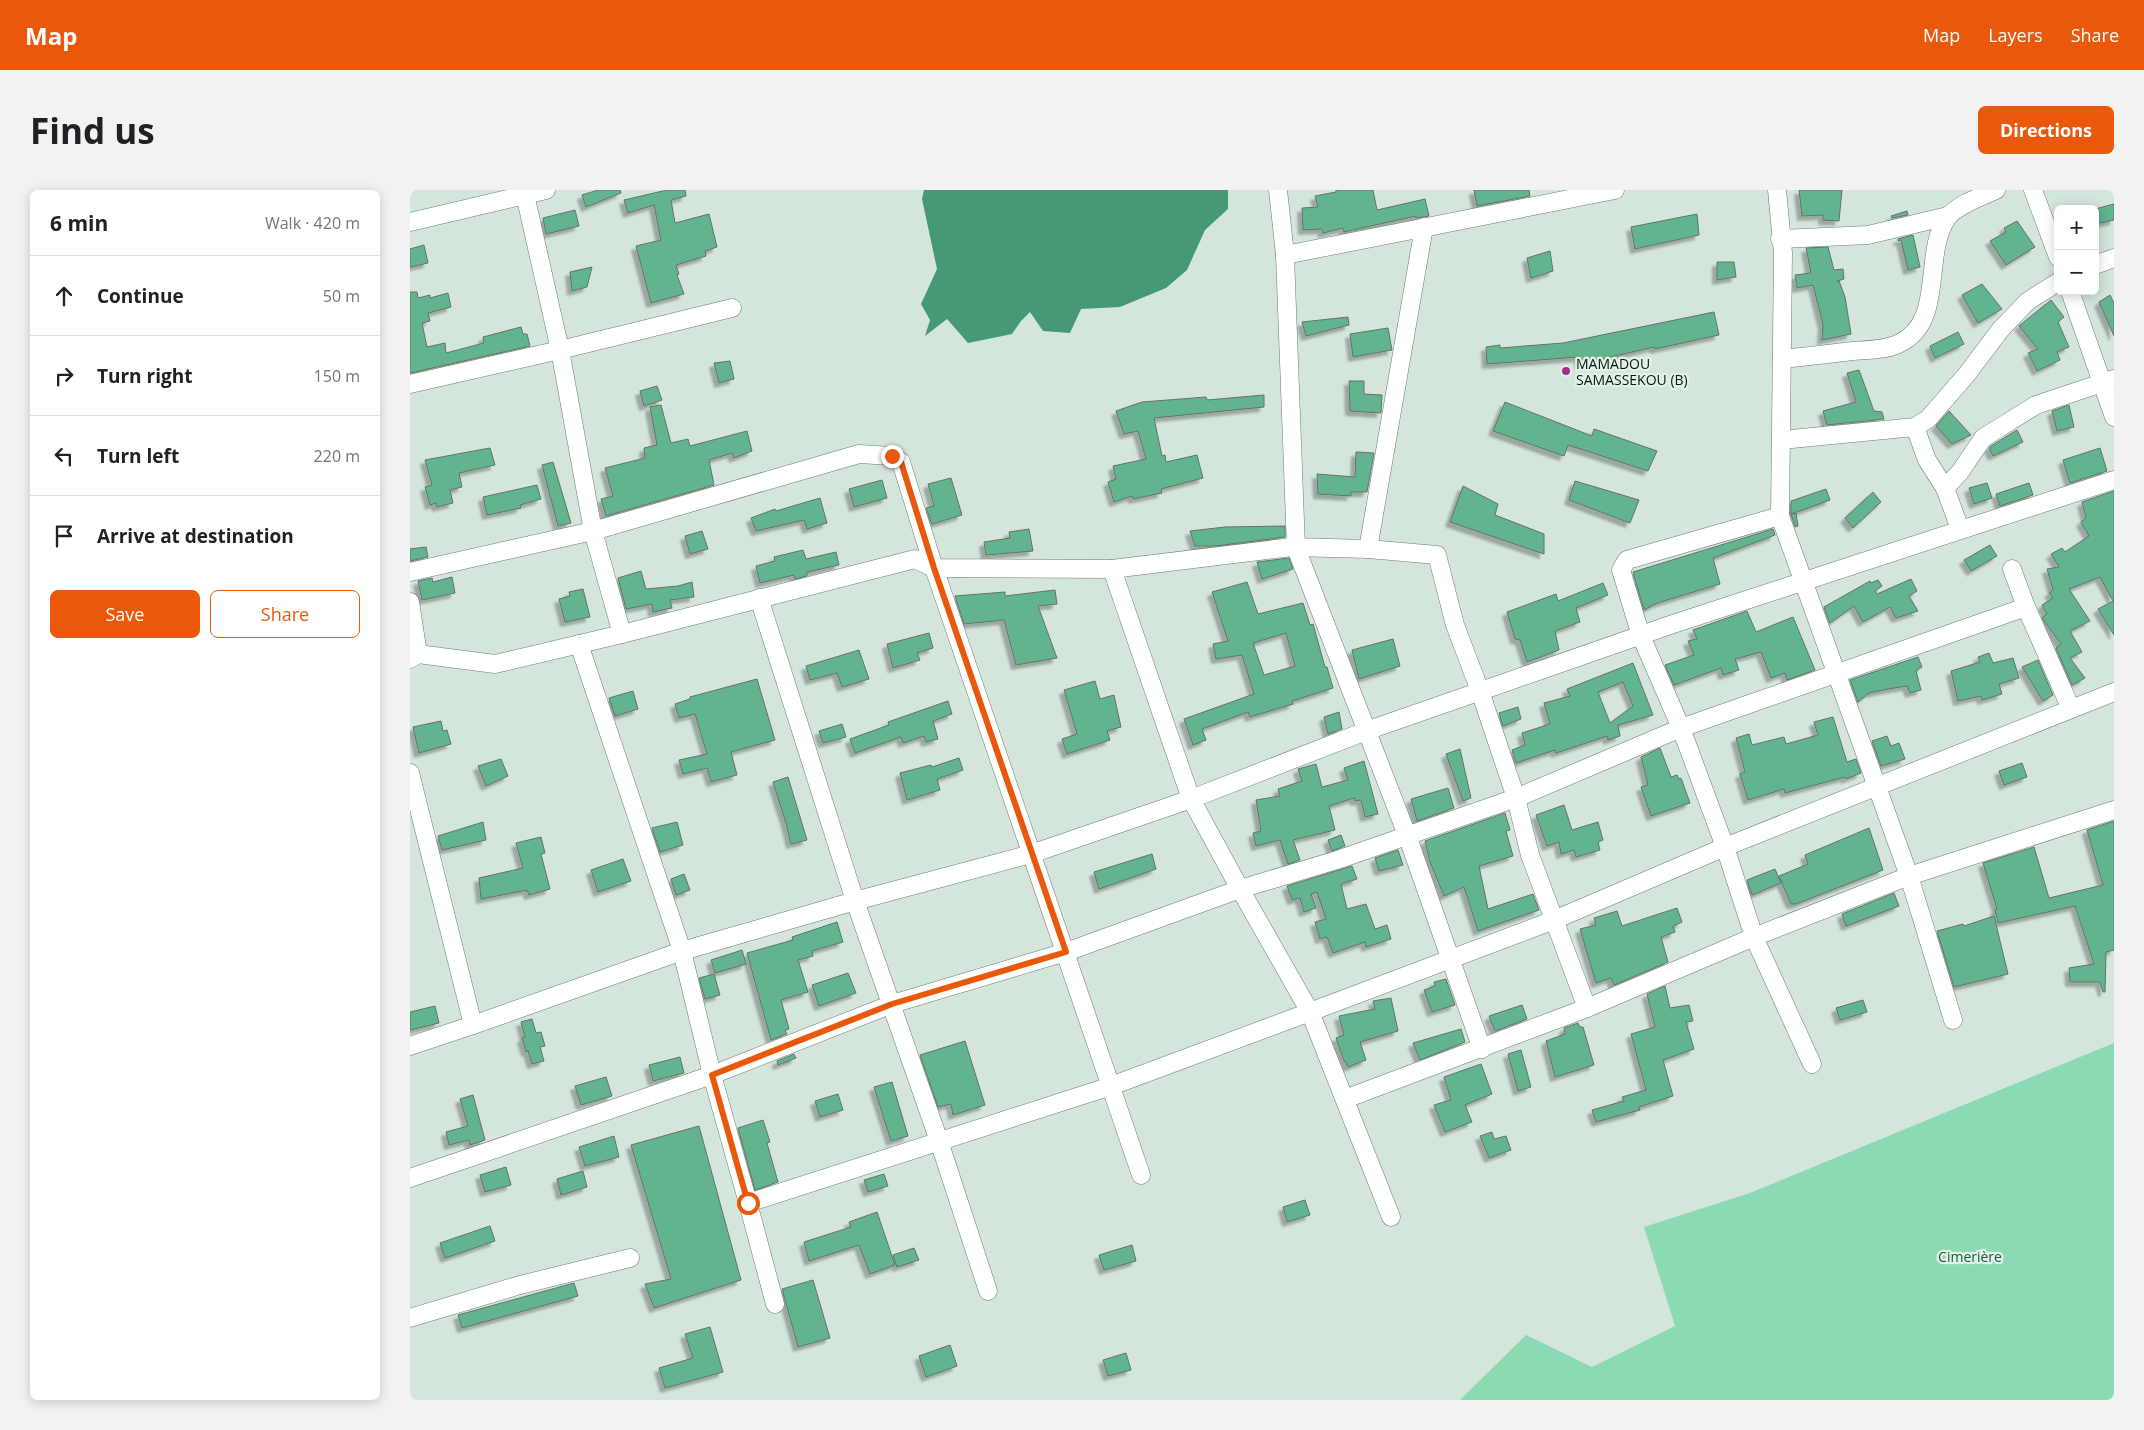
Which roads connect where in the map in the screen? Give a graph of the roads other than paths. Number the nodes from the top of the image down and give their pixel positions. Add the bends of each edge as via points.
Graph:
1 (546, 190) edge
2 (1278, 190) edge
3 (1777, 190) edge
4 (1996, 190) edge
5 (2033, 190) edge
6 (1604, 191) edge
7 (525, 193) edge
8 (1948, 216) junction
9 (410, 222) edge
10 (1424, 227) junction
11 (1780, 239) junction
12 (2055, 250) edge
13 (1284, 255) junction
14 (2114, 258) edge
15 (2099, 264) edge
16 (2054, 285) edge
17 (2072, 295) edge
18 (732, 308) dead end
19 (560, 350) junction
20 (1782, 359) junction
21 (2108, 381) edge
22 (410, 384) edge
23 (2114, 418) edge
24 (1915, 427) junction
25 (1781, 440) junction
26 (2114, 480) edge
27 (1945, 488) junction
28 (1780, 516) junction
29 (1960, 529) junction
30 (592, 531) junction
31 (1296, 548) junction
32 (1368, 549) junction
33 (934, 568) junction
34 (1112, 569) junction
35 (2012, 569) dead end
36 (410, 572) edge
37 (1803, 581) junction
38 (759, 598) junction
39 (410, 602) edge
40 (2026, 607) junction
41 (622, 634) junction
42 (1640, 636) junction
43 (579, 644) junction
44 (414, 656) edge
45 (1836, 673) junction
46 (1480, 691) junction
47 (2114, 692) edge
48 (2071, 710) junction
49 (1681, 728) junction
50 (1366, 731) junction
51 (410, 773) edge
52 (1877, 787) junction
53 (1516, 798) junction
54 (1191, 799) junction
55 (2114, 810) edge
56 (1407, 835) junction
57 (1725, 847) junction
58 (1031, 854) junction
59 (1909, 876) junction
60 (1240, 890) junction
61 (855, 900) junction
62 (1554, 920) junction
63 (1754, 937) junction
64 (682, 951) junction
65 (1066, 952) junction
66 (1449, 960) junction
67 (892, 1004) junction
68 (1587, 1008) junction
69 (1310, 1012) junction
70 (1953, 1020) dead end
71 (474, 1026) junction
72 (410, 1046) edge
73 (1482, 1049) junction
74 (1812, 1064) dead end
75 (712, 1075) junction
76 (1111, 1086) junction
77 (1345, 1100) junction
78 (939, 1141) junction
79 (1141, 1175) dead end
80 (410, 1178) edge
81 (748, 1203) junction
82 (1391, 1216) dead end
83 (630, 1258) dead end
84 (988, 1291) dead end
85 (774, 1304) dead end
86 (410, 1318) edge

1 - 7 street
2 - 13 street
3 - 11 street
4 - 8 street
5 - 12 street
6 - 10 street
7 - 9 street
7 - 19 street
8 - 11 street via 1868,235
8 - 20 street via 1938,235 1927,314 1912,334 1899,344 1878,349
10 - 13 street
10 - 32 street
11 - 20 street via 1783,253
13 - 31 street
14 - 15 street
16 - 24 street via 2028,302 2001,329 1928,419
17 - 21 street
18 - 19 street
19 - 22 street
19 - 30 street
20 - 25 street
21 - 23 street
21 - 27 street via 2036,404 1983,438
24 - 25 street
24 - 27 street via 1927,460
25 - 28 street
26 - 29 street
27 - 29 street
28 - 37 street
28 - 42 street via 1627,560 1621,570
29 - 37 street
30 - 33 street via 859,454 892,456 901,462
30 - 36 street
30 - 41 street
31 - 32 street
31 - 34 street
31 - 50 street
32 - 46 street via 1437,555 1455,625
33 - 34 street
33 - 38 street via 915,559
33 - 58 street
34 - 54 street
35 - 40 street
37 - 42 street
37 - 45 street
38 - 41 street
38 - 61 street
39 - 44 street
40 - 45 street
40 - 48 street
41 - 43 street
42 - 46 street
42 - 49 street
43 - 44 street via 495,664
43 - 64 street
45 - 49 street
45 - 52 street
46 - 50 street
46 - 53 street
47 - 48 street
48 - 52 street
49 - 53 street
49 - 57 street
50 - 54 street
50 - 56 street
51 - 71 street
52 - 57 street
52 - 59 street
53 - 56 street
53 - 62 street via 1530,854
54 - 58 street
54 - 60 street
55 - 59 street
56 - 60 street
56 - 66 street
57 - 62 street
57 - 63 street
58 - 61 street
58 - 65 street
59 - 63 street
59 - 70 street
60 - 65 street
60 - 69 street
61 - 64 street
61 - 67 street
62 - 66 street
62 - 68 street
63 - 68 street
63 - 74 street
64 - 71 street
64 - 75 street
65 - 67 street
65 - 76 street
66 - 69 street
66 - 73 street
67 - 75 street
67 - 78 street
68 - 73 street
69 - 76 street
69 - 77 street
71 - 72 street
73 - 77 street
75 - 80 street
75 - 81 street
76 - 78 street
76 - 79 street
77 - 82 street
78 - 81 street
78 - 84 street
81 - 85 street
83 - 86 street via 520,1285

